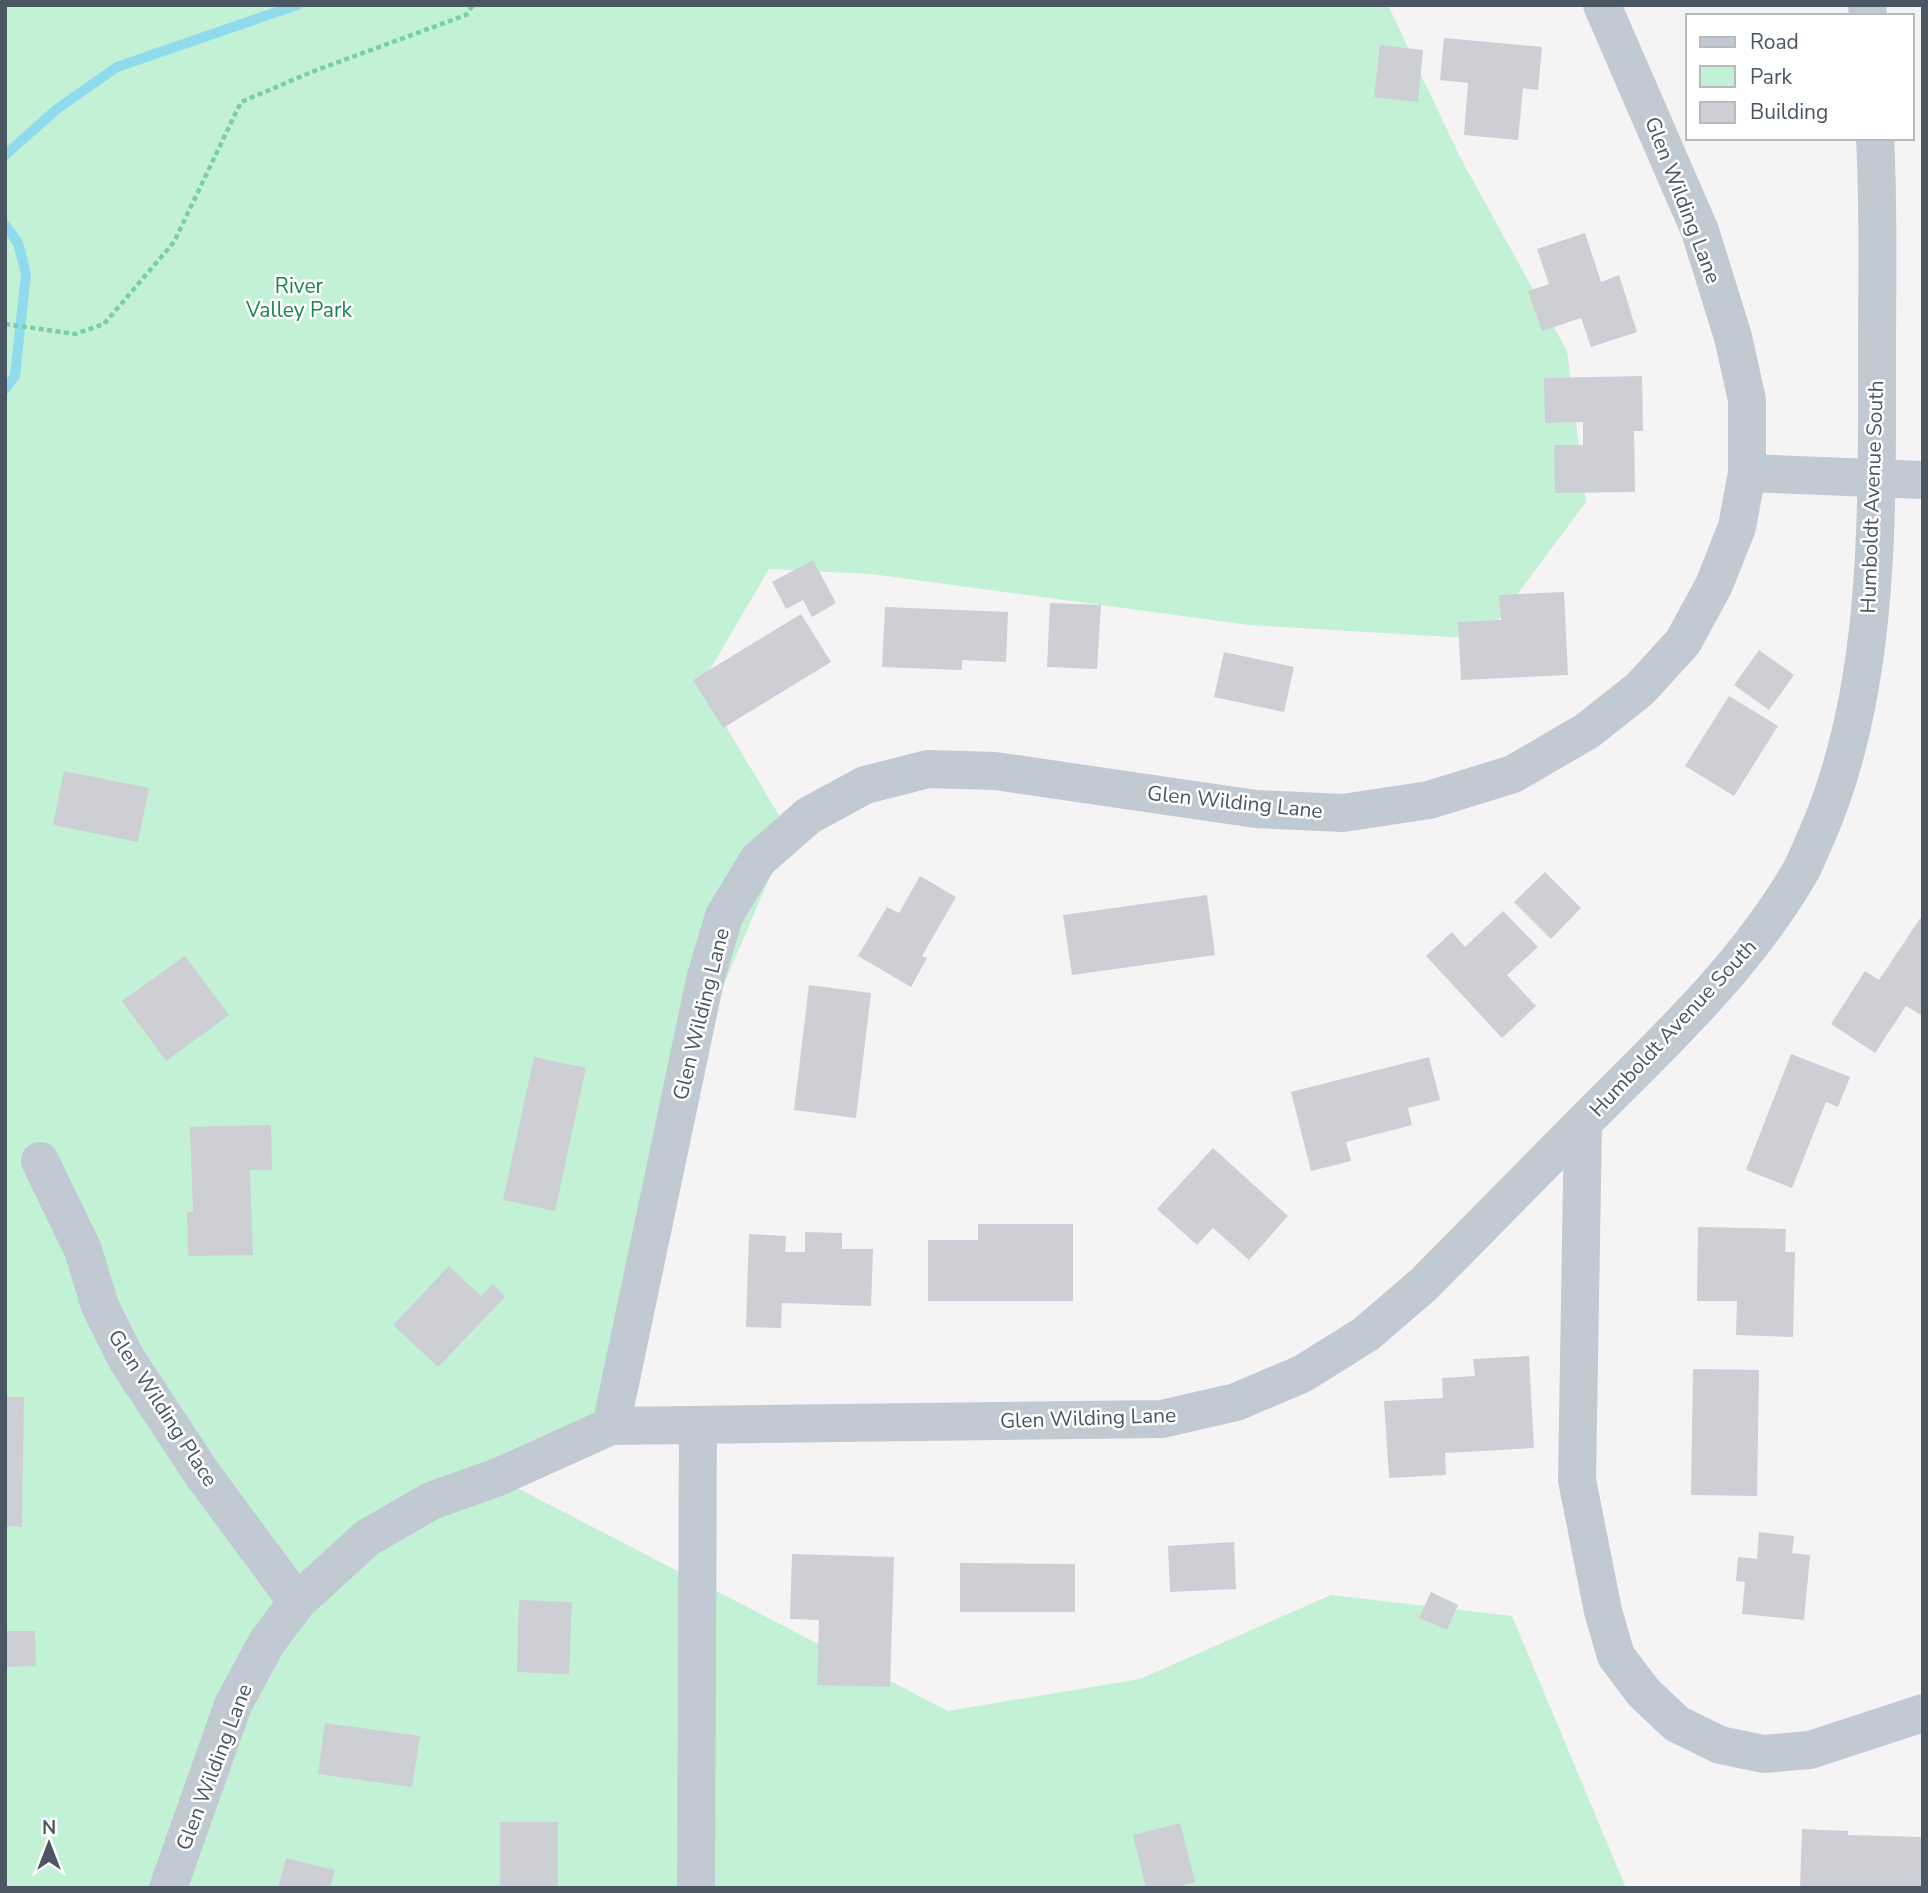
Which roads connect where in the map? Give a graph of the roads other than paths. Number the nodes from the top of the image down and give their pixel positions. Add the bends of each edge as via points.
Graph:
1 (1601, 5) edge
2 (1875, 140) edge
3 (1747, 473) junction
4 (1877, 478) junction
5 (1923, 480) edge
6 (1583, 1123) junction
7 (40, 1161) dead end
8 (611, 1426) junction
9 (698, 1426) junction
10 (297, 1602) junction
11 (1923, 1713) edge
12 (168, 1888) edge
13 (696, 1888) edge

1 - 3 street, Glen Wilding Lane via 1700,231 1747,400
2 - 4 street, Humboldt Avenue South
3 - 4 street
3 - 8 street, Glen Wilding Lane via 1737,527 1714,586 1684,642 1640,689 1587,731 1513,774 1429,800 1343,813 1256,809 995,771 928,769 865,785 808,816 758,860 724,916 705,980
4 - 5 street
4 - 6 street, Humboldt Avenue South via 1867,640 1854,720 1834,797 1800,872 1748,950 1704,1001
6 - 9 street, Glen Wilding Lane via 1423,1285 1366,1334 1302,1374 1236,1402 1162,1419
6 - 11 street, Humboldt Avenue South via 1577,1480 1616,1656 1644,1693 1677,1724 1720,1745 1763,1754 1810,1750
7 - 10 street, Glen Wilding Place via 83,1250 100,1306 127,1360 203,1475
8 - 9 street, Glen Wilding Lane
8 - 10 street, Glen Wilding Lane via 498,1477 430,1501 367,1538
9 - 13 street
10 - 12 street, Glen Wilding Lane via 267,1642 233,1705

